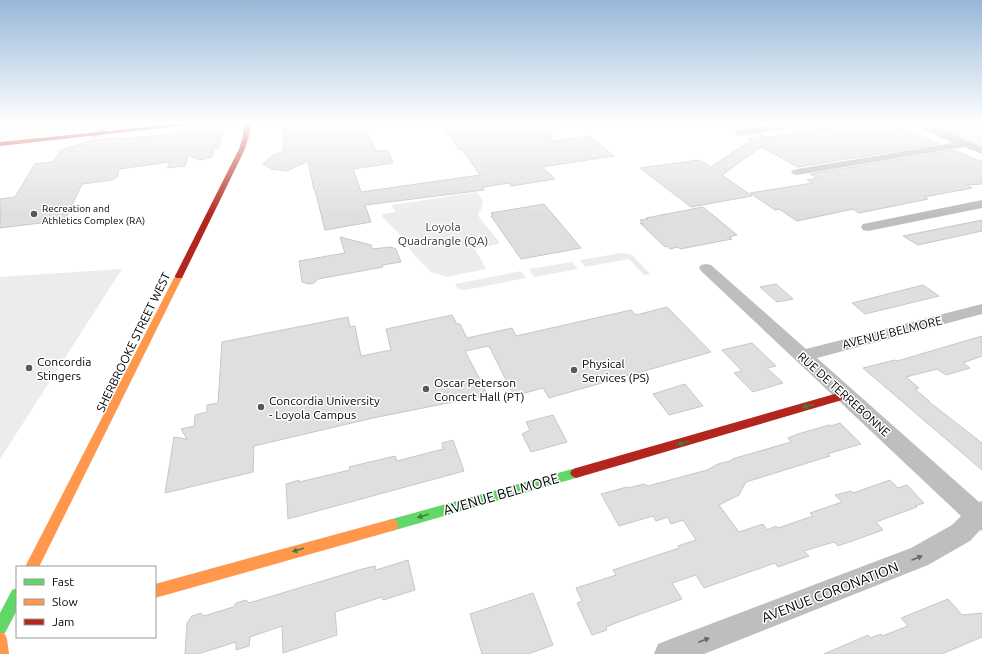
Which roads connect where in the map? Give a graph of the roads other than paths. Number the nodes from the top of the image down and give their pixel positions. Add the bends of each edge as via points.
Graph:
1 (239, 155) edge
2 (903, 155) edge
3 (797, 172) dead end
4 (982, 204) edge
5 (868, 227) dead end
6 (706, 268) dead end
7 (982, 309) edge
8 (802, 356) junction
9 (845, 395) junction
10 (981, 516) edge
11 (33, 566) edge
12 (156, 591) edge
13 (16, 597) edge
14 (16, 628) edge
15 (0, 629) edge
16 (0, 639) edge
17 (1, 654) edge
18 (668, 654) edge

1 - 11 street, SHERBROOKE STREET WEST
2 - 3 street
4 - 5 street
6 - 8 street, RUE DE TERREBONNE
7 - 8 street, AVENUE BELMORE
8 - 9 street, RUE DE TERREBONNE
9 - 10 street, RUE DE TERREBONNE
9 -> 12 street, AVENUE BELMORE
18 -> 10 street, AVENUE CORONATION via 919,557 961,533
13 - 15 street
14 - 15 street
16 - 17 street

